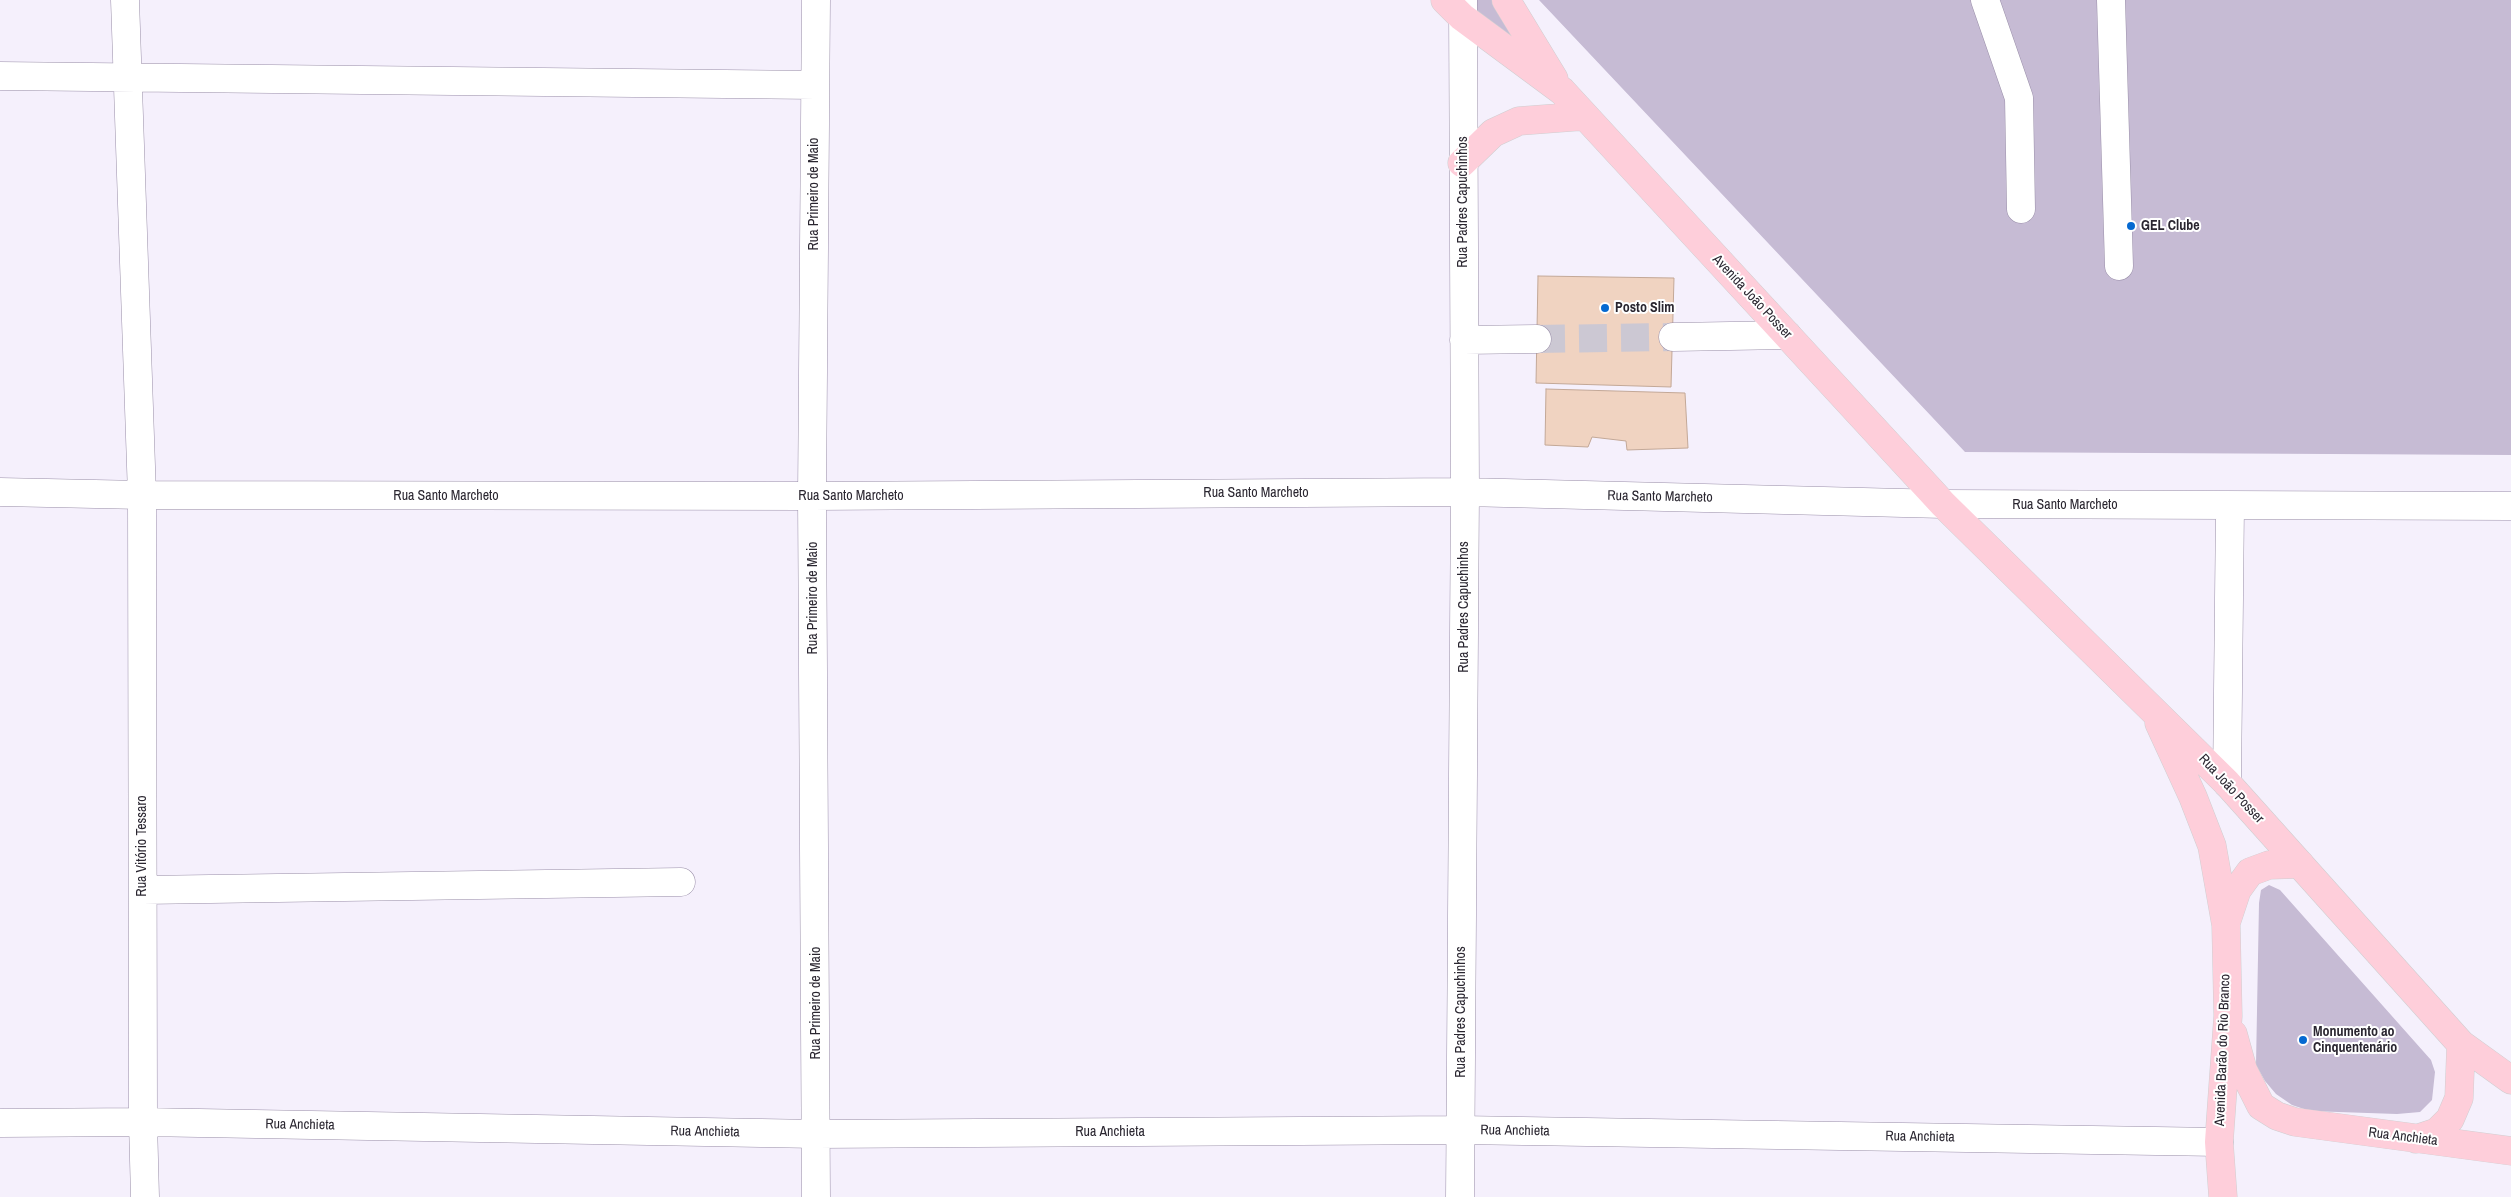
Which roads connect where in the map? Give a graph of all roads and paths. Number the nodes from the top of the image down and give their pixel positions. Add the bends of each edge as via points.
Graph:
1 (125, 0) edge
2 (816, 0) edge
3 (1506, 0) edge
4 (1985, 0) edge
5 (2111, 0) edge
6 (1456, 6) edge
7 (0, 76) edge
8 (129, 76) junction
9 (815, 85) junction
10 (1562, 91) junction
11 (1585, 116) junction
12 (1462, 163) junction
13 (2022, 209) dead end
14 (2118, 266) dead end
15 (1787, 335) junction
16 (1673, 337) tunnel mouth
17 (1537, 339) tunnel mouth
18 (1464, 340) junction
19 (0, 492) edge
20 (1465, 492) junction
21 (142, 495) junction
22 (812, 496) junction
23 (1943, 504) junction
24 (2230, 506) junction
25 (2511, 506) edge
26 (2150, 706) junction
27 (2227, 782) junction
28 (2300, 864) junction
29 (681, 882) dead end
30 (142, 890) junction
31 (2226, 925) junction
32 (2228, 1016) junction
33 (2461, 1044) junction
34 (2511, 1080) edge
35 (143, 1122) junction
36 (0, 1123) edge
37 (1460, 1130) junction
38 (817, 1134) junction
39 (2416, 1139) junction
40 (2219, 1142) junction
41 (2511, 1151) edge
42 (145, 1197) edge
43 (816, 1197) edge
44 (1460, 1197) edge
45 (2223, 1197) edge

1 - 8 street, Rua Vitório Tessaro
2 - 9 street, Rua Primeiro de Maio
3 - 10 main road, Avenida João Posser
4 - 13 street via 2019,98
5 - 14 street
6 - 10 main road, Avenida João Posser
6 - 12 street, Rua Padres Capuchinhos
7 - 8 street
8 - 9 street
8 - 21 street, Rua Vitório Tessaro
9 - 22 street, Rua Primeiro de Maio
10 - 11 main road, Avenida João Posser
11 - 12 main road via 1519,121 1493,133
11 - 15 main road, Avenida João Posser
12 - 18 street, Rua Padres Capuchinhos
15 - 16 street
15 - 23 main road, Avenida João Posser
17 - 18 street
18 - 20 street, Rua Padres Capuchinhos
19 - 21 street, Rua Santo Marcheto
20 - 22 street, Rua Santo Marcheto
20 - 23 street, Rua Santo Marcheto
20 - 37 street, Rua Padres Capuchinhos
21 - 22 street, Rua Santo Marcheto
21 - 30 street, Rua Vitório Tessaro
22 - 38 street, Rua Primeiro de Maio
23 - 24 street, Rua Santo Marcheto
23 - 26 main road, Rua João Posser
24 - 25 street, Rua Santo Marcheto
24 - 27 street
26 - 27 main road, Rua João Posser
26 - 31 main road, Avenida Barão do Rio Branco via 2194,797 2212,846
27 - 28 main road, Rua João Posser
28 - 31 main road via 2269,865 2250,872 2237,890
28 - 33 main road, Rua João Posser
29 - 30 street
30 - 35 street, Rua Vitório Tessaro
31 - 32 main road, Avenida Barão do Rio Branco
32 - 39 main road, Rua Anchieta via 2243,1070 2261,1106 2294,1122
32 - 40 main road, Avenida Barão do Rio Branco
33 - 34 main road, Rua João Posser
33 - 39 main road via 2460,1098 2450,1119 2437,1132
35 - 36 street, Rua Anchieta
35 - 38 street, Rua Anchieta
35 - 42 street, Rua Vitório Tessaro
37 - 38 street, Rua Anchieta
37 - 40 street, Rua Anchieta
37 - 44 street, Rua Padres Capuchinhos
38 - 43 street, Rua Primeiro de Maio
39 - 41 main road, Rua Anchieta
40 - 45 main road, Avenida Barão do Rio Branco

